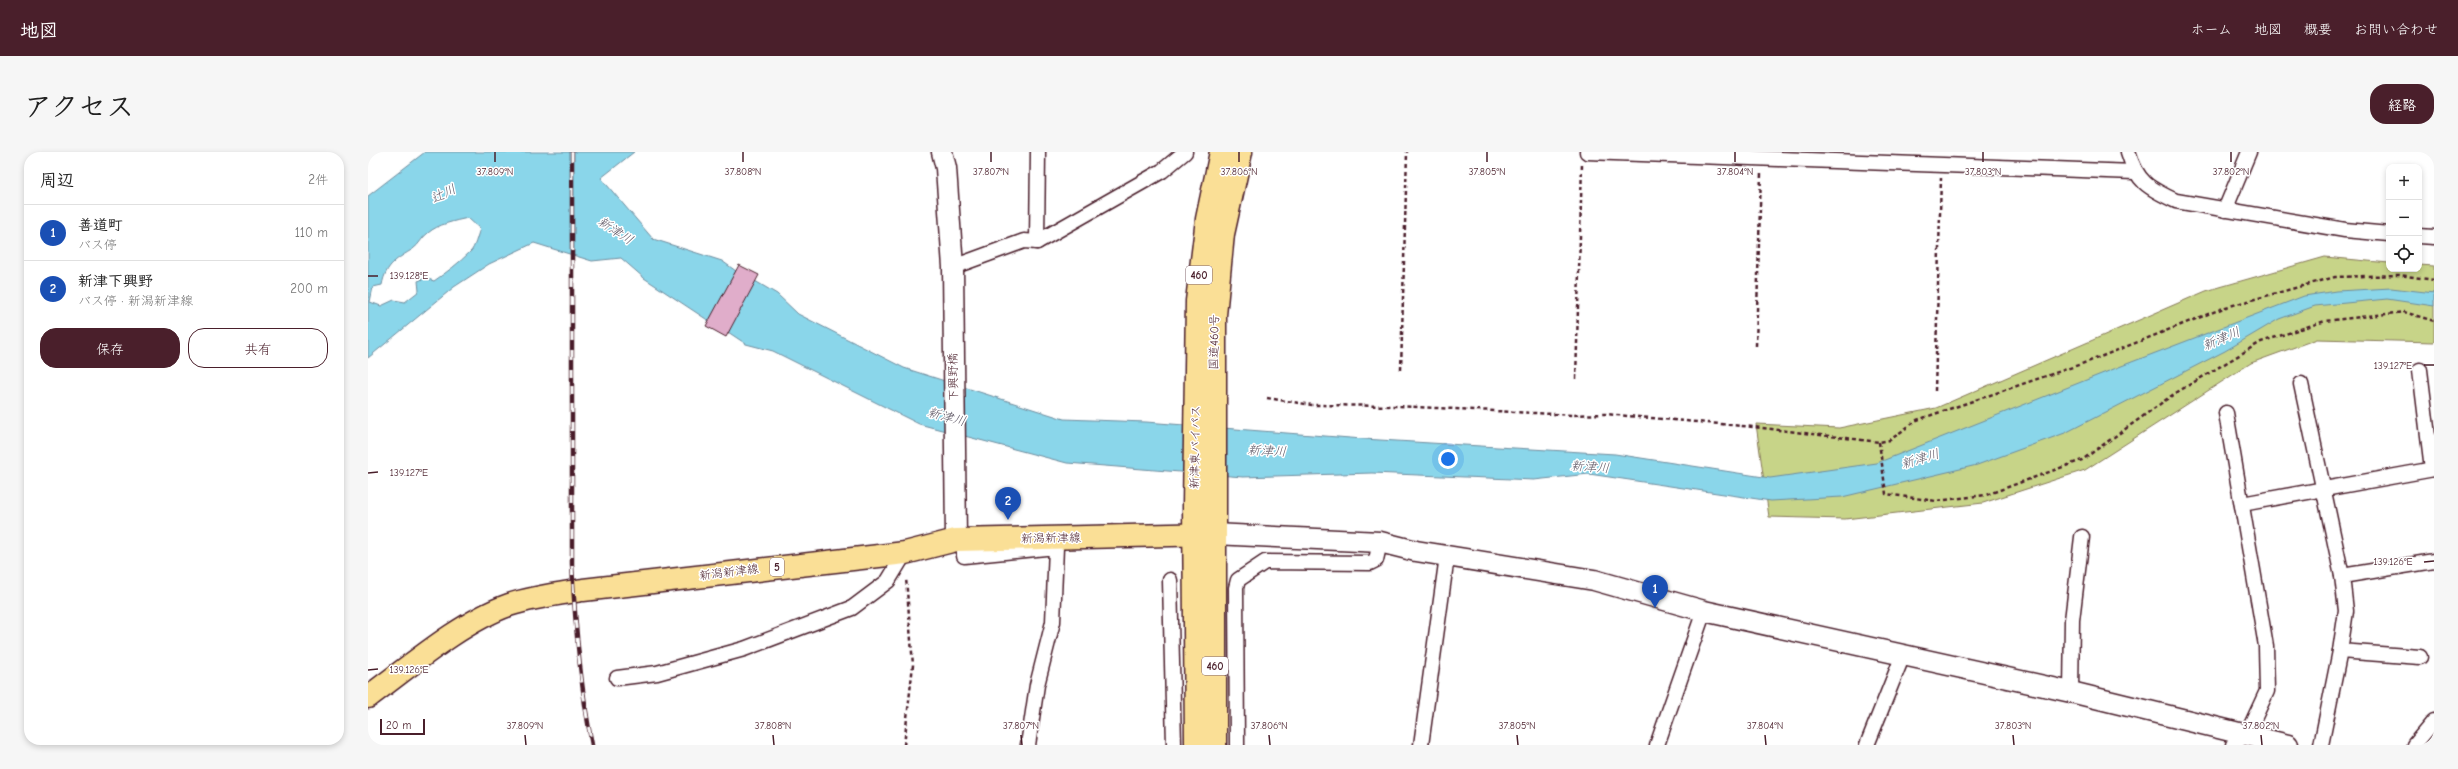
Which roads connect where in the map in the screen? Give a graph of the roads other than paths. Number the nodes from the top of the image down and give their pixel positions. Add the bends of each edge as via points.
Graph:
1 (942, 152) edge
2 (1038, 152) edge
3 (1185, 152) edge
4 (1221, 152) edge
5 (1241, 152) edge
6 (2128, 152) edge
7 (2249, 152) edge
8 (1585, 156) edge
9 (2134, 172) junction
10 (2225, 210) junction
11 (2386, 234) edge
12 (2422, 236) edge
13 (2434, 237) edge
14 (1037, 242) junction
15 (953, 267) junction
16 (2420, 370) dead end
17 (2301, 384) dead end
18 (1205, 399) junction
19 (2226, 414) dead end
20 (2433, 469) edge
21 (2322, 488) junction
22 (2242, 504) junction
23 (1204, 534) junction
24 (2082, 537) dead end
25 (960, 540) junction
26 (1380, 542) junction
27 (905, 553) junction
28 (1447, 556) junction
29 (2434, 561) edge
30 (2342, 576) junction
31 (1170, 580) dead end
32 (1205, 587) junction
33 (1704, 611) junction
34 (2340, 651) junction
35 (1903, 655) junction
36 (2420, 657) dead end
37 (617, 678) dead end
38 (2071, 692) junction
39 (368, 697) edge
40 (2434, 721) edge
41 (2240, 740) edge
42 (1028, 745) edge
43 (1174, 745) edge
44 (1196, 745) edge
45 (1215, 745) edge
46 (1237, 745) edge
47 (1421, 745) edge
48 (1657, 745) edge
49 (1867, 745) edge
50 (2288, 745) edge
51 (2321, 745) edge
52 (2414, 745) edge

1 - 15 street, 下興野橋 via 946,168
2 - 14 street
3 - 14 street via 1162,170
4 - 18 main road, 新津東バイパス / 460 via 1201,258 1197,301
5 - 18 main road, 国道460号 / 460 via 1223,234
6 - 9 street
7 - 10 street
8 - 9 street via 1761,158
9 - 10 street via 2150,189 2176,201
10 - 11 street via 2345,230
12 - 13 street
14 - 15 street via 1024,240
15 - 25 street, 下興野橋 via 954,447
16 - 20 street
17 - 21 street
18 - 23 main road, 国道460号 / 460
19 - 22 street
20 - 21 street
21 - 22 street
21 - 30 street
22 - 41 street via 2266,646 2267,691
23 - 25 main road, 新潟新津線 / 5
23 - 26 street
23 - 32 main road, 460
24 - 38 street via 2072,620
25 - 27 main road, 新潟新津線 / 5
25 - 42 street via 964,556 1056,547 1053,622 1038,685
26 - 28 street
26 - 46 street via 1376,560 1370,563 1265,562 1238,580
27 - 37 street via 888,581 852,608 744,649 657,673
27 - 39 main road, 新潟新津線 / 5 via 540,597 508,606 478,621
28 - 33 street via 1594,580
28 - 47 street
29 - 30 street
30 - 34 street via 2346,610
31 - 43 street
32 - 44 main road, 460
32 - 45 main road, 460
33 - 35 street
33 - 48 street
34 - 36 street
34 - 51 street
35 - 38 street
35 - 49 street
38 - 41 street
40 - 52 street
41 - 50 street

